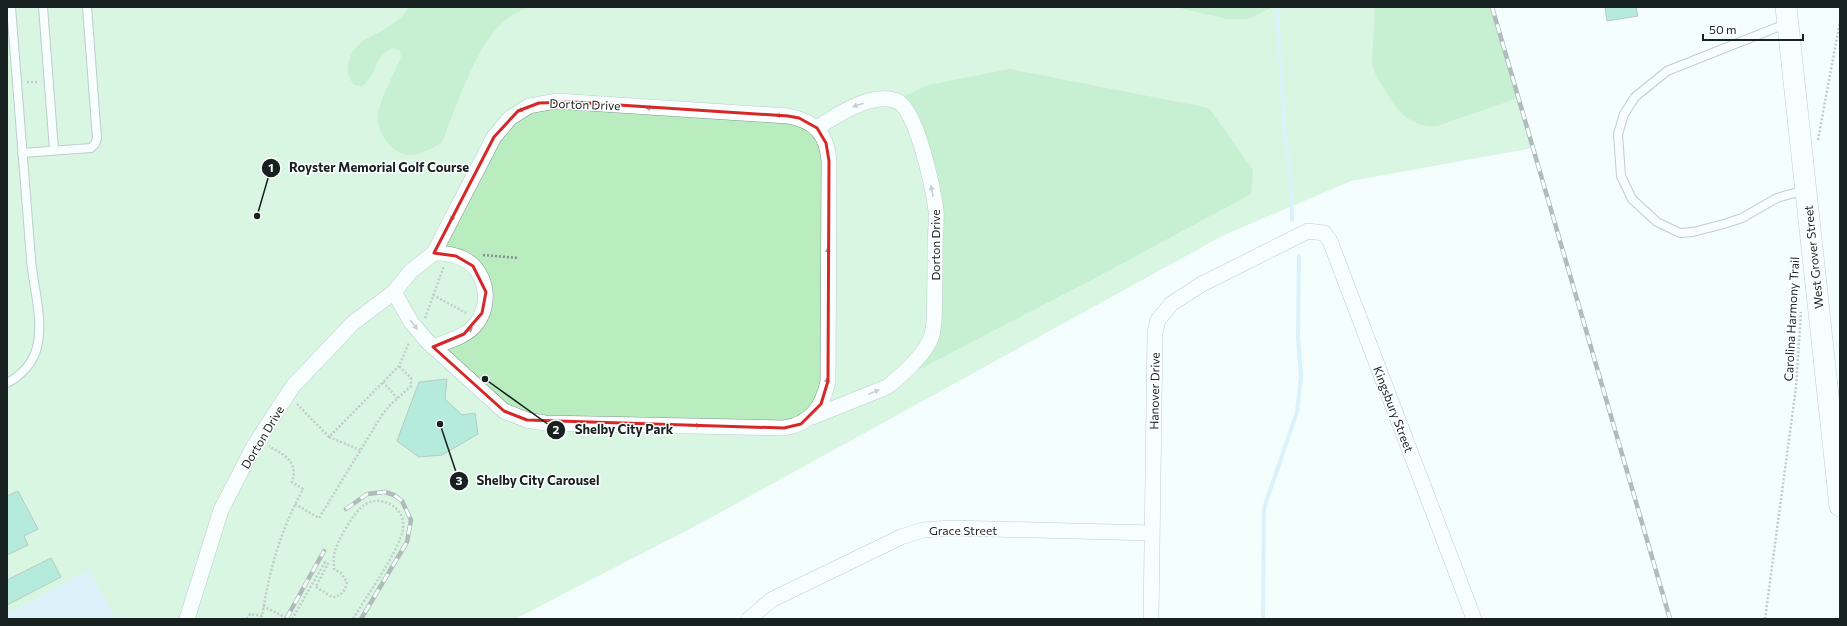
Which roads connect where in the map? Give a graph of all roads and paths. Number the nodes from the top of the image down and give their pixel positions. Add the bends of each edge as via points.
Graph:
1 (11, 7) edge
2 (43, 7) edge
3 (87, 7) edge
4 (1787, 15) edge
5 (1840, 21) edge
6 (817, 128) junction
7 (1818, 141) dead end
8 (54, 150) junction
9 (22, 153) junction
10 (1805, 190) junction
11 (1291, 240) joint
12 (434, 253) junction
13 (481, 255) dead end
14 (519, 258) dead end
15 (445, 262) dead end
16 (394, 292) junction
17 (433, 295) junction
18 (1801, 307) dead end
19 (424, 320) dead end
20 (478, 320) junction
21 (409, 343) dead end
22 (433, 346) junction
23 (399, 366) junction
24 (383, 382) junction
25 (7, 383) edge
26 (288, 395) junction
27 (397, 398) junction
28 (811, 417) junction
29 (329, 437) junction
30 (258, 440) junction
31 (360, 450) junction
32 (295, 504) junction
33 (1840, 506) edge
34 (1152, 533) junction
35 (263, 606) junction
36 (188, 619) edge
37 (246, 619) edge
38 (288, 619) edge
39 (292, 619) edge
40 (353, 619) edge
41 (748, 619) edge
42 (1151, 619) edge
43 (1474, 619) edge
44 (1765, 619) edge

1 - 9 lane
2 - 8 lane
3 - 8 lane via 97,138 90,148
4 - 10 street, West Grover Street
4 - 10 lane via 1667,72 1635,97 1624,114 1618,134 1621,176 1637,204 1657,222 1680,233 1693,232 1742,218 1777,198
5 - 7 path
6 -> 12 street, Dorton Drive via 799,118 788,116 573,102 539,103 529,106 510,118 494,137
28 -> 6 street, Dorton Drive via 821,404 828,381 829,161 826,143
28 -> 6 street, Dorton Drive via 887,387 918,356 930,339 934,322 936,211 927,165 907,110 896,100 869,101 851,107
8 - 9 lane
9 - 25 lane via 38,319 38,345 34,357 26,368
10 - 33 street, West Grover Street
11 - 34 street, Hanover Drive via 1202,284 1171,304 1158,320 1155,333
11 - 43 street, Kingsbury Street via 1308,231 1324,233 1330,241
12 - 16 street, Dorton Drive via 411,271
12 - 20 street via 446,253 465,260 478,274 486,292 486,302
13 - 14 path
15 - 17 path
16 -> 22 street, Dorton Drive via 411,322
16 - 26 street, Dorton Drive via 353,323 293,386
17 - 19 path
17 - 20 path
18 - 44 path, Carolina Harmony Trail via 1796,387
22 -> 20 street via 464,334
21 - 23 path
22 -> 28 street, Dorton Drive via 504,411 527,420 545,423 784,428 794,427
23 - 24 path
23 - 27 path via 412,382 408,390
24 - 27 path
24 - 29 path
26 - 29 path
26 - 30 street, Dorton Drive
27 - 31 path via 382,415
29 - 31 path
30 - 32 path via 285,456 293,465 292,482 303,489
30 - 36 street, Dorton Drive via 221,510
31 - 32 path via 319,518
32 - 35 path via 274,555
34 - 41 street, Grace Street via 952,528 923,530 901,537 770,600
34 - 42 street, Hanover Drive
35 - 37 path via 262,616 250,614
35 - 38 path, bridge
39 - 40 path via 325,562 328,564 316,586 332,597 342,594 347,582 341,573 334,569 337,545 359,509 365,504 375,501 390,503 396,507 402,521 400,538

